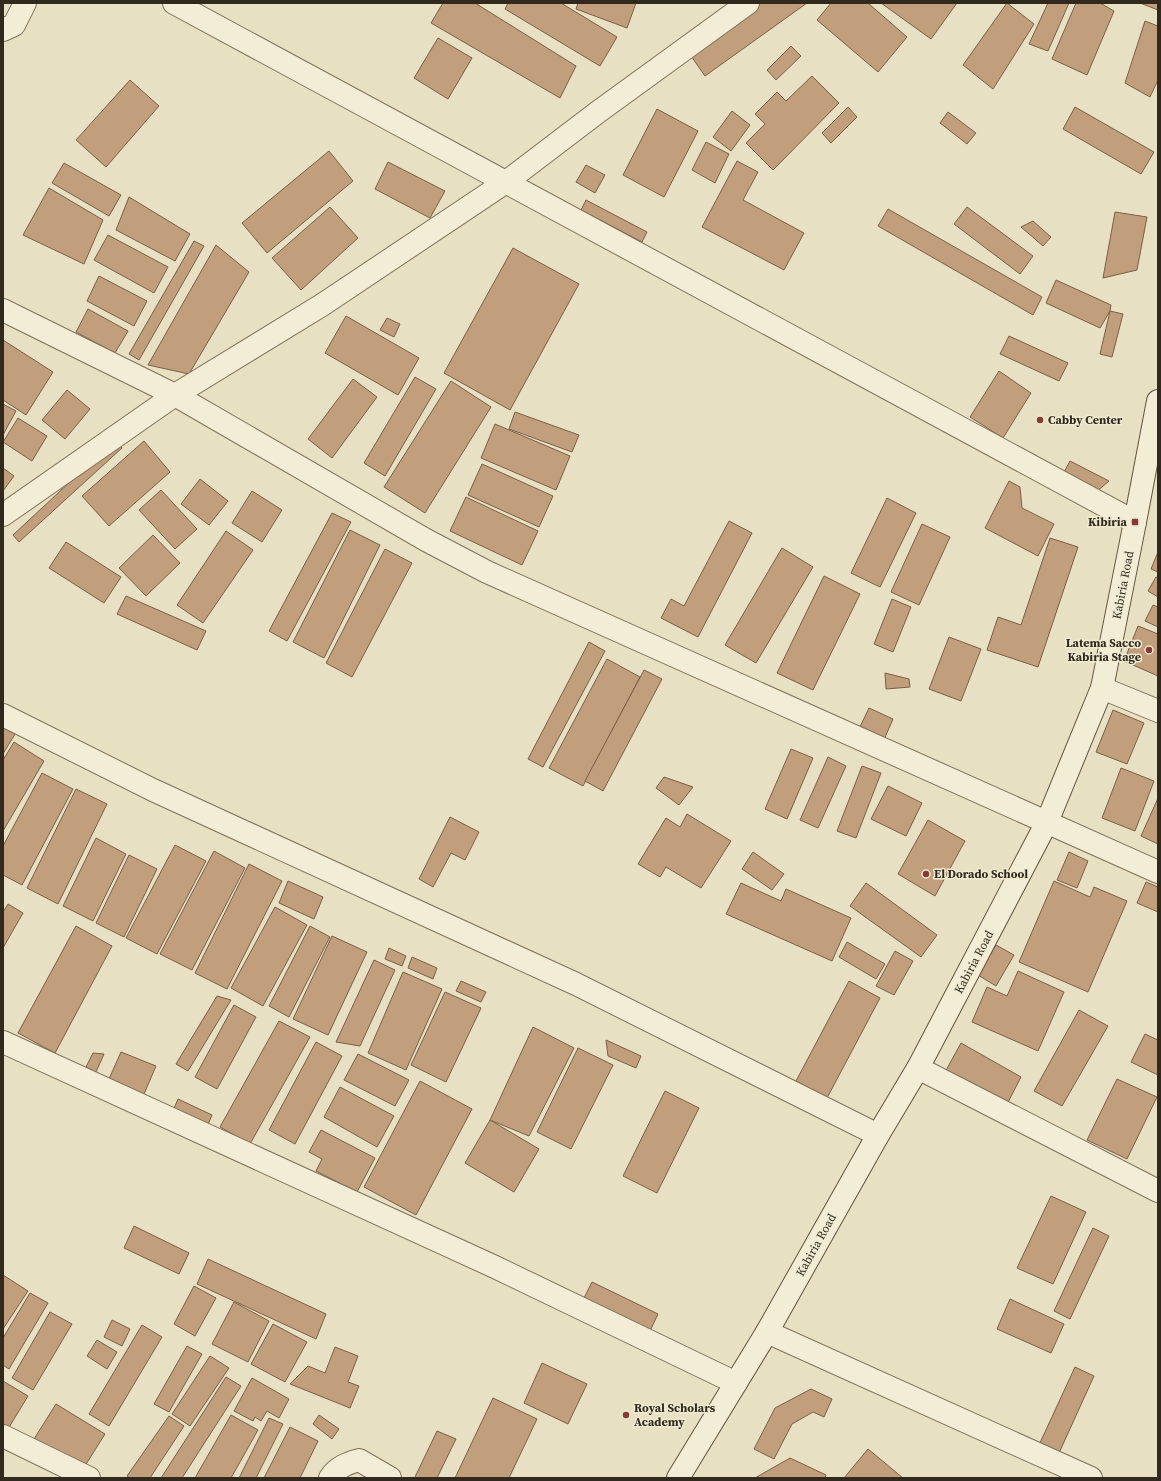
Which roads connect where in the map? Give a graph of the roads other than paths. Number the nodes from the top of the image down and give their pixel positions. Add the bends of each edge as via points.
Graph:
1 (25, 3) edge
2 (174, 3) edge
3 (748, 3) edge
4 (3, 30) edge
5 (506, 182) junction
6 (3, 310) edge
7 (175, 395) junction
8 (1158, 401) edge
9 (3, 515) edge
10 (1136, 522) junction
11 (1102, 688) junction
12 (1158, 711) edge
13 (3, 715) edge
14 (1047, 822) junction
15 (1158, 872) edge
16 (3, 1042) edge
17 (918, 1068) junction
18 (878, 1136) junction
19 (1158, 1191) edge
20 (767, 1332) junction
21 (736, 1383) junction
22 (3, 1436) edge
23 (89, 1478) edge
24 (330, 1478) edge
25 (390, 1478) edge
26 (678, 1478) edge
27 (1091, 1478) edge

1 - 4 street via 14,25
2 - 5 street
3 - 5 street
5 - 7 street via 322,306
5 - 10 street
6 - 7 street
7 - 9 street
7 - 14 street via 426,540 487,572
8 - 10 street, Kabiria Road
10 - 11 street, Kabiria Road
11 - 12 street
11 - 14 street, Kabiria Road
13 - 18 street via 153,790 576,984
14 - 15 street
14 - 17 street, Kabiria Road
16 - 21 street via 496,1267
17 - 18 street, Kabiria Road
17 - 19 street
18 - 20 street, Kabiria Road
20 - 21 street, Kabiria Road
20 - 27 street
21 - 26 street, Kabiria Road
22 - 23 street
24 - 25 street via 334,1472 348,1463 359,1460

